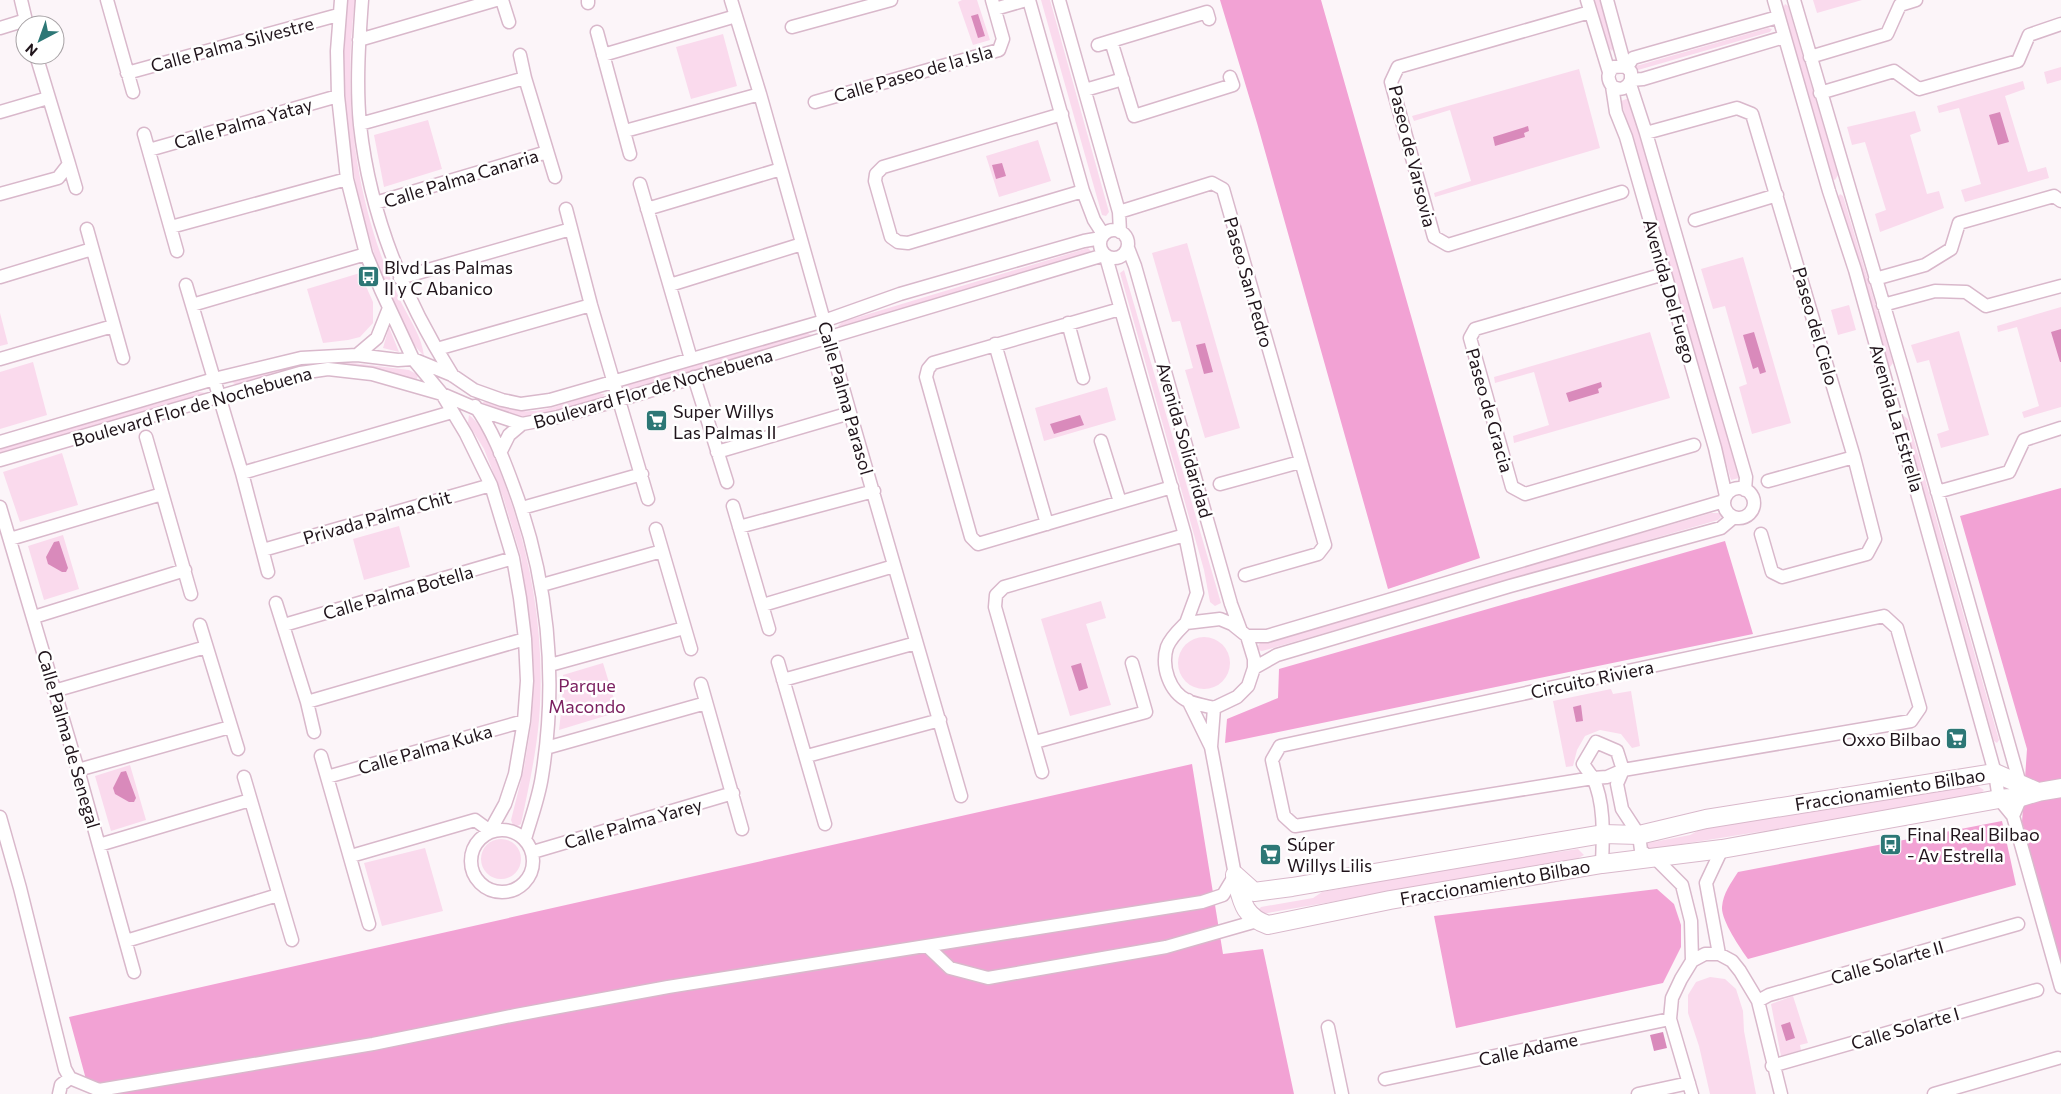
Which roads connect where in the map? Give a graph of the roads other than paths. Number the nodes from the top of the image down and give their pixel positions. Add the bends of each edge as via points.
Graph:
1 (20, 0) edge
2 (107, 0) edge
3 (340, 0) edge
4 (362, 0) edge
5 (496, 0) edge
6 (502, 0) edge
7 (731, 0) edge
8 (892, 0) edge
9 (1029, 0) edge
10 (1059, 0) edge
11 (1607, 0) edge
12 (1774, 0) edge
13 (1794, 0) edge
14 (1916, 0) edge
15 (1019, 2) edge
16 (994, 5) edge
17 (1585, 9) edge
18 (24, 15) edge
19 (338, 15) junction
20 (736, 16) junction
21 (1778, 18) junction
22 (1209, 19) dead end
23 (509, 22) dead end
24 (2061, 24) edge
25 (15, 25) edge
26 (792, 27) dead end
27 (0, 28) edge
28 (597, 32) dead end
29 (1784, 37) junction
30 (359, 40) junction
31 (1111, 41) junction
32 (1098, 45) dead end
33 (520, 55) dead end
34 (604, 55) junction
35 (1810, 57) junction
36 (39, 65) edge
37 (1626, 67) junction
38 (1609, 72) junction
39 (127, 73) junction
40 (1230, 77) dead end
41 (525, 78) junction
42 (1123, 80) junction
43 (1631, 82) junction
44 (1612, 86) junction
45 (1085, 90) junction
46 (133, 92) dead end
47 (1820, 93) junction
48 (760, 94) junction
49 (338, 96) junction
50 (48, 98) junction
51 (815, 102) dead end
52 (0, 112) edge
53 (1062, 114) junction
54 (360, 124) junction
55 (625, 131) junction
56 (1651, 132) junction
57 (144, 134) dead end
58 (149, 150) junction
59 (547, 152) junction
60 (630, 154) dead end
61 (69, 164) junction
62 (780, 169) junction
63 (555, 177) dead end
64 (347, 179) junction
65 (640, 184) dead end
66 (1848, 186) junction
67 (76, 188) dead end
68 (1083, 191) junction
69 (1829, 191) junction
70 (1622, 192) dead end
71 (0, 194) edge
72 (1778, 195) junction
73 (2061, 201) edge
74 (375, 203) junction
75 (566, 209) dead end
76 (647, 209) junction
77 (1119, 212) junction
78 (1695, 220) dead end
79 (170, 227) junction
80 (87, 229) dead end
81 (571, 229) junction
82 (1120, 232) junction
83 (1102, 236) junction
84 (802, 244) junction
85 (1128, 248) junction
86 (92, 250) junction
87 (177, 251) dead end
88 (366, 254) junction
89 (1105, 256) junction
90 (1659, 275) junction
91 (0, 277) edge
92 (400, 278) junction
93 (1876, 279) junction
94 (186, 285) dead end
95 (670, 285) junction
96 (2061, 286) edge
97 (192, 304) junction
98 (1883, 305) junction
99 (591, 306) junction
100 (389, 308) junction
101 (1120, 309) junction
102 (824, 321) junction
103 (1068, 323) junction
104 (113, 326) junction
105 (830, 338) junction
106 (996, 344) junction
107 (437, 349) junction
108 (357, 355) junction
109 (123, 358) dead end
110 (0, 359) edge
111 (413, 359) junction
112 (691, 359) junction
113 (1904, 374) junction
114 (452, 375) junction
115 (694, 377) junction
116 (1083, 378) dead end
117 (1886, 378) junction
118 (214, 379) junction
119 (614, 382) junction
120 (442, 394) junction
121 (218, 398) junction
122 (619, 400) junction
123 (1913, 406) junction
124 (477, 409) junction
125 (1895, 410) junction
126 (452, 412) junction
127 (850, 413) junction
128 (522, 424) junction
129 (2061, 428) edge
130 (146, 437) dead end
131 (1101, 441) dead end
132 (0, 442) edge
133 (1694, 445) dead end
134 (717, 452) junction
135 (500, 453) junction
136 (1854, 457) junction
137 (0, 460) edge
138 (1300, 462) junction
139 (242, 473) junction
140 (642, 474) junction
141 (1768, 481) dead end
142 (727, 482) dead end
143 (1220, 484) dead end
144 (492, 485) junction
145 (1172, 488) junction
146 (1745, 490) junction
147 (874, 491) junction
148 (1937, 492) junction
149 (162, 494) junction
150 (648, 498) dead end
151 (1725, 499) junction
152 (1120, 502) junction
153 (733, 506) dead end
154 (0, 507) edge
155 (522, 508) junction
156 (1734, 517) junction
157 (1047, 524) junction
158 (656, 528) dead end
159 (739, 528) junction
160 (1761, 534) dead end
161 (1185, 535) junction
162 (10, 539) junction
163 (263, 550) junction
164 (662, 550) junction
165 (513, 558) junction
166 (894, 566) junction
167 (185, 570) junction
168 (268, 572) dead end
169 (1245, 575) dead end
170 (542, 585) junction
171 (191, 594) dead end
172 (276, 603) dead end
173 (762, 605) junction
174 (34, 617) junction
175 (1186, 623) junction
176 (284, 625) junction
177 (200, 626) dead end
178 (684, 628) junction
179 (770, 629) dead end
180 (1244, 634) junction
181 (525, 640) junction
182 (916, 643) junction
183 (206, 647) junction
184 (690, 649) dead end
185 (778, 662) dead end
186 (1132, 662) dead end
187 (550, 664) junction
188 (1254, 668) junction
189 (783, 680) junction
190 (701, 684) dead end
191 (54, 691) junction
192 (1188, 700) junction
193 (307, 702) junction
194 (706, 703) junction
195 (1214, 708) junction
196 (940, 720) junction
197 (524, 721) junction
198 (230, 727) junction
199 (314, 732) dead end
200 (1035, 742) junction
201 (1211, 747) junction
202 (546, 748) junction
203 (238, 750) dead end
204 (321, 756) dead end
205 (807, 756) junction
206 (78, 770) junction
207 (1623, 770) junction
208 (1042, 772) dead end
209 (1995, 773) junction
210 (244, 777) dead end
211 (327, 777) junction
212 (1593, 778) junction
213 (2061, 788) edge
214 (2020, 791) junction
215 (733, 793) junction
216 (961, 796) dead end
217 (1999, 799) junction
218 (250, 800) junction
219 (2013, 816) junction
220 (0, 817) edge
221 (825, 824) dead end
222 (742, 828) dead end
223 (490, 831) junction
224 (1603, 834) junction
225 (1639, 835) junction
226 (525, 838) junction
227 (98, 845) junction
228 (1722, 849) junction
229 (533, 852) junction
230 (351, 856) junction
231 (1653, 859) junction
232 (1602, 864) junction
233 (1236, 875) junction
234 (278, 895) junction
235 (1257, 921) junction
236 (369, 924) dead end
237 (2018, 924) dead end
238 (292, 940) dead end
239 (126, 941) junction
240 (928, 947) junction
241 (1719, 954) junction
242 (1692, 961) junction
243 (134, 972) dead end
244 (2061, 987) edge
245 (2037, 990) dead end
246 (1758, 1001) junction
247 (1670, 1019) junction
248 (1328, 1027) dead end
249 (2058, 1058) dead end
250 (1772, 1066) junction
251 (70, 1078) junction
252 (1386, 1079) dead end
253 (1691, 1089) edge
254 (100, 1092) edge
255 (59, 1094) edge
256 (1342, 1094) edge
257 (1638, 1094) edge
258 (1781, 1094) edge
259 (1934, 1094) edge

1 - 18 street
2 - 39 street, Calle Palma Silvestre
3 - 19 street
4 - 30 street
5 - 30 street
6 - 23 street
7 - 20 street, Calle Palma Parasol
8 - 26 street
9 - 53 street
10 - 45 street
11 - 37 street
12 - 21 street, Avenida La Estrella
13 - 35 street, Avenida La Estrella
14 - 35 street via 1900,5 1887,34
15 - 16 street, Calle Paseo de la Isla
16 - 51 street, Calle Paseo de la Isla via 1003,38 999,50
17 - 38 street
17 - 70 street, Paseo de Varsovia via 1398,67 1391,82 1434,237 1448,245
19 - 39 street, Calle Palma Silvestre
19 - 49 street
20 - 34 street
20 - 48 street, Calle Palma Parasol
21 - 29 street, Avenida La Estrella
21 - 37 street via 1633,58
22 - 31 street via 1207,12
24 - 47 street via 2029,35 2018,61 1919,89 1894,70
25 - 27 street
28 - 34 street
29 - 43 street
29 - 69 street, Avenida La Estrella
30 - 54 street
31 - 32 street
31 - 42 street
33 - 41 street, Calle Palma Canaria
34 - 55 street
35 - 47 street, Avenida La Estrella
36 - 50 street
37 - 38 street via 1614,67
37 - 43 street via 1631,72
38 - 44 street
39 - 46 street, Calle Palma Silvestre
40 - 42 street via 1233,86 1130,117
41 - 54 street
41 - 59 street, Calle Palma Canaria
42 - 45 street
43 - 44 street via 1623,88
43 - 56 street, Avenida Del Fuego
44 - 90 street, Avenida Del Fuego
45 - 77 street
47 - 66 street, Avenida La Estrella
48 - 55 street
48 - 62 street, Calle Palma Parasol
49 - 58 street, Calle Palma Yatay
49 - 64 street
50 - 52 street
50 - 61 street
53 - 68 street
53 - 68 street via 883,166 875,181 891,237 908,243
54 - 74 street
55 - 60 street
56 - 72 street, Paseo del Cielo via 1737,108 1752,114
56 - 146 street, Avenida Del Fuego via 1746,477
57 - 58 street, Calle Palma Yatay
58 - 79 street, Calle Palma Yatay
59 - 63 street, Calle Palma Canaria
59 - 74 street, Calle Palma Canaria
61 - 67 street
61 - 71 street via 58,178
62 - 76 street
62 - 84 street, Calle Palma Parasol
64 - 79 street
64 - 88 street
65 - 76 street
66 - 69 street
66 - 93 street, Avenida La Estrella
68 - 83 street
69 - 117 street, Avenida La Estrella
72 - 78 street
72 - 136 street, Paseo del Cielo
73 - 93 street via 2054,196 1959,223 1951,249 1925,265
74 - 92 street via 385,241
75 - 81 street
76 - 95 street
77 - 82 street
77 - 138 street, Paseo San Pedro via 1212,182 1223,188
79 - 87 street, Calle Palma Yatay
80 - 86 street
81 - 92 street
81 - 99 street
82 - 83 street via 1111,230
82 - 85 street via 1127,238
83 - 89 street via 1099,247
83 - 102 street, Boulevard Flor de Nochebuena via 900,294
84 - 95 street
84 - 102 street, Calle Palma Parasol
85 - 89 street via 1118,258
85 - 180 street, Avenida Solidaridad via 1231,604
86 - 91 street
86 - 104 street
88 - 97 street
88 - 100 street
89 - 101 street, Avenida Solidaridad
89 - 105 street, Boulevard Flor de Nochebuena
90 - 133 street, Paseo de Gracia via 1475,329 1470,338 1512,488 1525,494
90 - 151 street, Avenida Del Fuego via 1715,448
92 - 107 street
93 - 98 street, Avenida La Estrella
94 - 97 street
95 - 112 street
96 - 98 street via 1986,306 1966,292 1934,291
97 - 118 street
98 - 113 street, Avenida La Estrella
99 - 107 street
99 - 119 street
100 - 108 street via 377,338
100 - 111 street
101 - 103 street
101 - 145 street, Avenida Solidaridad
102 - 105 street, Calle Palma Parasol
102 - 112 street, Boulevard Flor de Nochebuena
103 - 106 street
103 - 116 street
104 - 109 street
104 - 110 street
105 - 115 street, Boulevard Flor de Nochebuena
105 - 127 street, Calle Palma Parasol
106 - 157 street
106 - 157 street via 934,364 926,377 971,538 978,544
107 - 114 street
108 - 111 street, Boulevard Flor de Nochebuena
108 - 118 street, Boulevard Flor de Nochebuena via 301,358
111 - 114 street, Boulevard Flor de Nochebuena
111 - 120 street
112 - 119 street, Boulevard Flor de Nochebuena
113 - 117 street
113 - 123 street, Avenida La Estrella
114 - 119 street, Boulevard Flor de Nochebuena via 474,390 521,404 550,400
114 - 124 street
115 - 122 street, Boulevard Flor de Nochebuena
115 - 134 street
117 - 125 street, Avenida La Estrella
118 - 121 street
118 - 132 street, Boulevard Flor de Nochebuena
119 - 122 street
120 - 121 street, Boulevard Flor de Nochebuena via 372,374 328,369 300,373
120 - 124 street, Boulevard Flor de Nochebuena
120 - 126 street
121 - 137 street, Boulevard Flor de Nochebuena
121 - 139 street
122 - 128 street, Boulevard Flor de Nochebuena via 558,418
122 - 140 street
123 - 125 street
123 - 148 street, Avenida La Estrella
124 - 128 street, Boulevard Flor de Nochebuena
124 - 135 street
125 - 209 street, Avenida La Estrella
126 - 139 street via 417,416
126 - 144 street
127 - 134 street
127 - 147 street, Calle Palma Parasol
128 - 135 street via 509,435
129 - 148 street via 2024,440 2009,472
130 - 149 street
131 - 152 street
134 - 142 street
135 - 155 street
136 - 141 street
136 - 160 street, Paseo del Cielo via 1875,539 1868,554 1782,577 1772,572
138 - 143 street
138 - 169 street, Paseo San Pedro via 1325,545 1318,554
139 - 163 street
140 - 150 street
140 - 155 street
144 - 163 street, Privada Palma Chit
144 - 165 street
145 - 152 street
145 - 161 street, Avenida Solidaridad
146 - 151 street via 1737,488
146 - 156 street via 1753,497 1754,507 1744,517
147 - 159 street
147 - 166 street, Calle Palma Parasol
148 - 214 street, Avenida La Estrella
149 - 162 street
149 - 167 street
151 - 156 street via 1726,510
151 - 180 street via 1266,636
152 - 157 street
153 - 159 street
154 - 162 street, Calle Palma de Senegal
155 - 170 street
156 - 188 street via 1720,528 1277,655
158 - 164 street
159 - 173 street
161 - 175 street, Avenida Solidaridad via 1197,593
161 - 200 street via 1004,587 996,595 995,607
162 - 174 street, Calle Palma de Senegal
163 - 168 street
164 - 170 street
164 - 178 street
165 - 176 street, Calle Palma Botella
165 - 181 street
166 - 173 street
166 - 182 street, Calle Palma Parasol
167 - 171 street
167 - 174 street
170 - 187 street
172 - 176 street
173 - 179 street
174 - 191 street, Calle Palma de Senegal
175 - 180 street via 1220,619
175 - 192 street via 1173,636 1165,661 1172,687
176 - 193 street
177 - 183 street
178 - 184 street
178 - 187 street
180 - 188 street via 1254,659
181 - 193 street
181 - 197 street via 527,681
182 - 189 street
182 - 196 street, Calle Palma Parasol
183 - 191 street
183 - 198 street
185 - 189 street
186 - 200 street via 1146,712
187 - 202 street
188 - 195 street via 1248,686 1237,698
189 - 205 street
190 - 194 street
191 - 206 street, Calle Palma de Senegal
192 - 195 street
192 - 201 street
193 - 199 street
194 - 202 street
194 - 215 street
195 - 201 street
196 - 205 street
196 - 216 street, Calle Palma Parasol
197 - 211 street, Calle Palma Kuka
197 - 223 street via 515,774
198 - 203 street
198 - 206 street
200 - 208 street
201 - 233 street
202 - 226 street via 542,778
204 - 211 street
205 - 221 street
206 - 227 street, Calle Palma de Senegal
207 - 212 street, Circuito Riviera via 1607,777
207 - 212 street via 1617,751 1596,742 1583,764
207 - 212 street, Circuito Riviera via 1911,721 1920,708 1898,628 1884,616 1280,746 1272,760 1284,816 1295,826
207 - 225 street via 1617,784 1622,808
209 - 214 main road, Fraccionamiento Bilbao
209 - 217 street, Avenida La Estrella
209 - 225 main road, Fraccionamiento Bilbao via 1706,819
210 - 218 street
211 - 230 street
212 - 224 street
213 - 214 main road, Fraccionamiento Bilbao
214 - 217 main road, Fraccionamiento Bilbao
214 - 219 street
215 - 222 street
215 - 229 street, Calle Palma Yarey
217 - 219 street
217 - 228 main road, Fraccionamiento Bilbao
218 - 227 street
218 - 234 street
219 - 244 street
220 - 251 street
223 - 226 street via 512,830
223 - 229 street via 472,849 470,862 482,885 494,891 508,892 520,887 529,878 534,865
223 - 230 street via 475,820
224 - 225 main road, Fraccionamiento Bilbao
224 - 232 street
224 - 233 main road, Fraccionamiento Bilbao via 1254,892
225 - 231 street via 1641,850
226 - 229 street
227 - 239 street, Calle Palma de Senegal
228 - 231 main road, Fraccionamiento Bilbao
228 - 241 street via 1706,882
230 - 236 street
231 - 232 main road, Fraccionamiento Bilbao
231 - 242 street via 1682,885 1691,920
232 - 235 main road, Fraccionamiento Bilbao via 1390,900 1268,925
233 - 235 main road via 1246,911
233 - 240 street via 1223,894 1202,902
234 - 238 street
234 - 239 street
235 - 240 street via 1166,947 988,978 950,968
237 - 246 street, Calle Solarte II via 1769,995
239 - 243 street, Calle Palma de Senegal
240 - 254 street via 659,989
241 - 242 street via 1705,954
241 - 246 street via 1732,961
242 - 247 street via 1672,998
245 - 250 street, Calle Solarte I
246 - 250 street
247 - 252 street, Calle Adame
247 - 253 street
248 - 256 street
249 - 259 street
250 - 258 street
251 - 254 street
251 - 255 street via 60,1085
253 - 257 street

